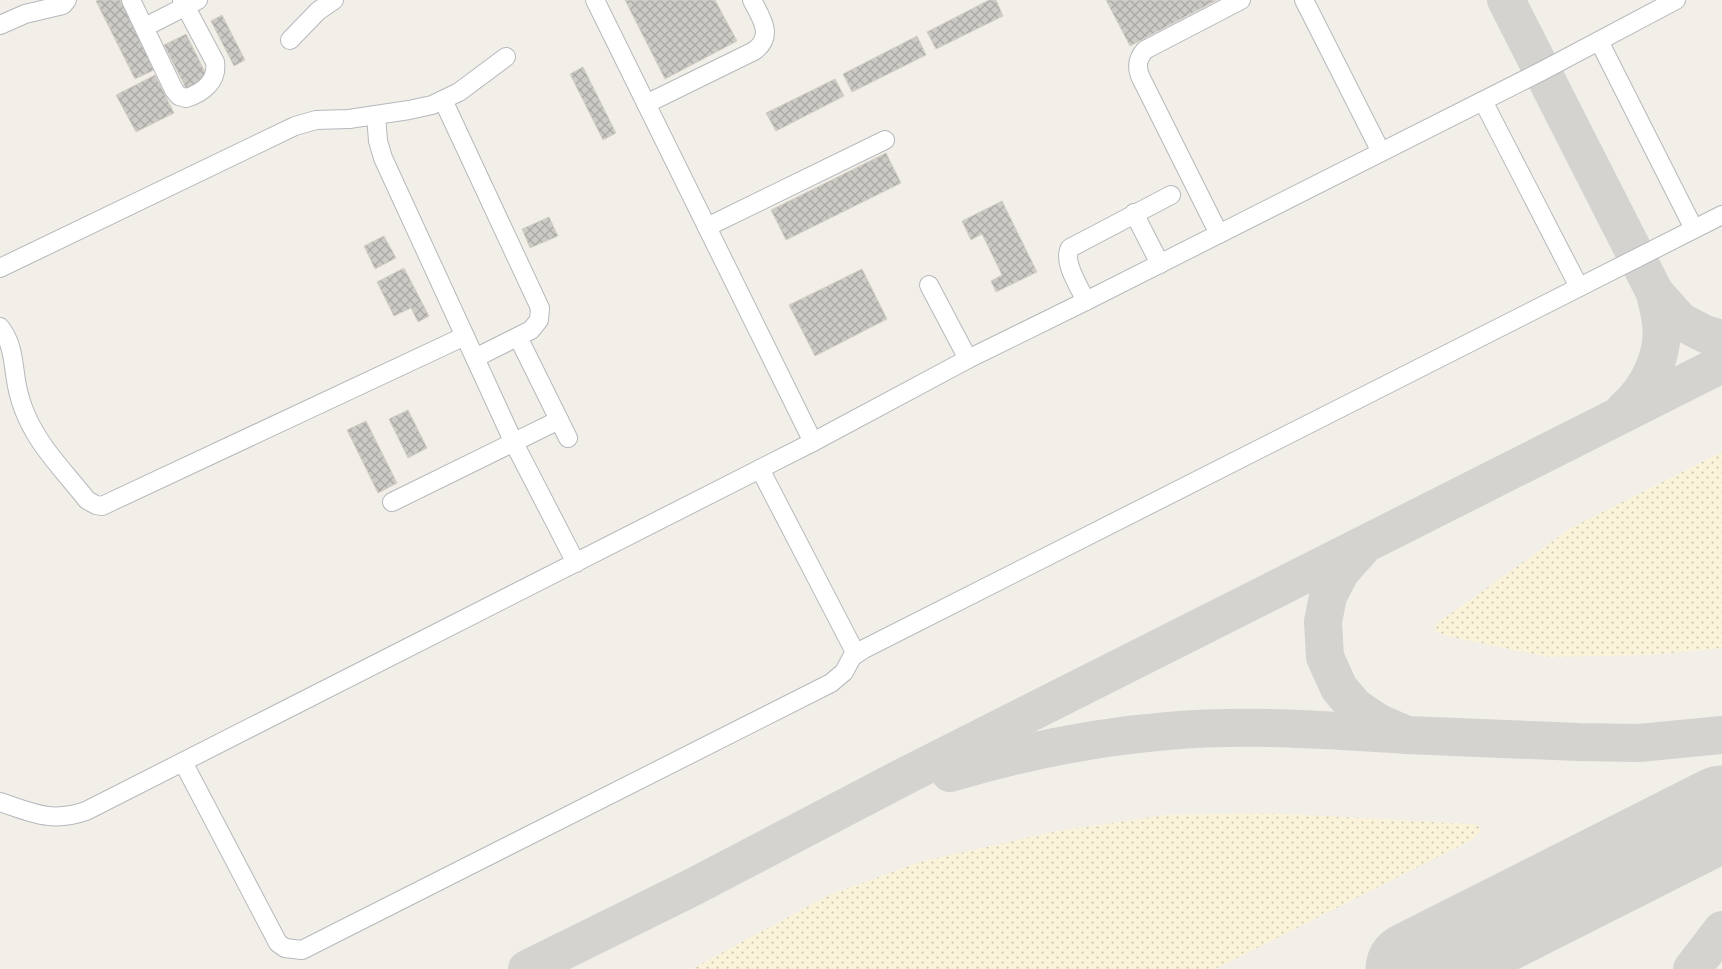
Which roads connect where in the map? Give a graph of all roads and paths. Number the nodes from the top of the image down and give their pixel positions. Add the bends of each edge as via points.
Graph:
1 (67, 0) edge
2 (131, 0) edge
3 (334, 0) edge
4 (594, 0) edge
5 (752, 0) edge
6 (1241, 0) edge
7 (1304, 0) edge
8 (1676, 0) edge
9 (188, 2) edge
10 (0, 25) edge
11 (145, 27) junction
12 (290, 40) dead end
13 (1599, 41) junction
14 (506, 57) dead end
15 (443, 100) junction
16 (1483, 101) junction
17 (646, 104) junction
18 (376, 115) junction
19 (885, 140) dead end
20 (1381, 152) junction
21 (1171, 195) dead end
22 (1134, 213) junction
23 (1722, 215) edge
24 (707, 227) junction
25 (1694, 229) junction
26 (1219, 234) junction
27 (1160, 264) junction
28 (0, 268) edge
29 (929, 285) dead end
30 (1579, 287) junction
31 (1086, 301) junction
32 (0, 328) edge
33 (465, 336) junction
34 (518, 337) junction
35 (475, 358) junction
36 (968, 359) junction
37 (559, 420) junction
38 (568, 438) dead end
39 (812, 442) junction
40 (514, 443) junction
41 (760, 468) junction
42 (392, 502) dead end
43 (576, 563) junction
44 (856, 654) junction
45 (183, 762) junction
46 (0, 802) edge

1 - 10 lane
2 - 11 lane
3 - 12 lane via 318,11
4 - 17 lane
5 - 17 lane via 766,31 761,46
6 - 26 lane via 1145,50 1138,64 1138,72
7 - 20 lane
8 - 13 lane
9 - 11 lane
9 - 11 lane via 215,62 215,76 209,86 182,98 174,90
13 - 16 lane
13 - 25 lane
14 - 15 lane
15 - 18 lane via 415,109
15 - 34 lane via 540,308 536,326
16 - 20 lane
16 - 30 lane
17 - 24 lane
18 - 28 lane via 327,118 295,126
18 - 33 lane via 383,158
19 - 24 lane
20 - 26 lane
21 - 22 lane
22 - 27 lane
22 - 31 lane via 1070,248 1068,262
23 - 25 lane
24 - 39 lane
25 - 30 lane
26 - 27 lane
27 - 31 lane
29 - 36 lane
30 - 44 lane
31 - 36 lane
32 - 33 lane via 10,347 20,399 34,432 87,500 102,506
33 - 35 lane
34 - 35 lane
34 - 37 lane
35 - 40 lane
36 - 39 lane
37 - 38 lane
37 - 40 lane
39 - 41 lane
40 - 42 lane
40 - 43 lane
41 - 43 lane
41 - 44 lane
43 - 45 lane
44 - 45 lane via 844,672 831,683 302,950 285,948 278,943
45 - 46 lane via 76,814 45,816

